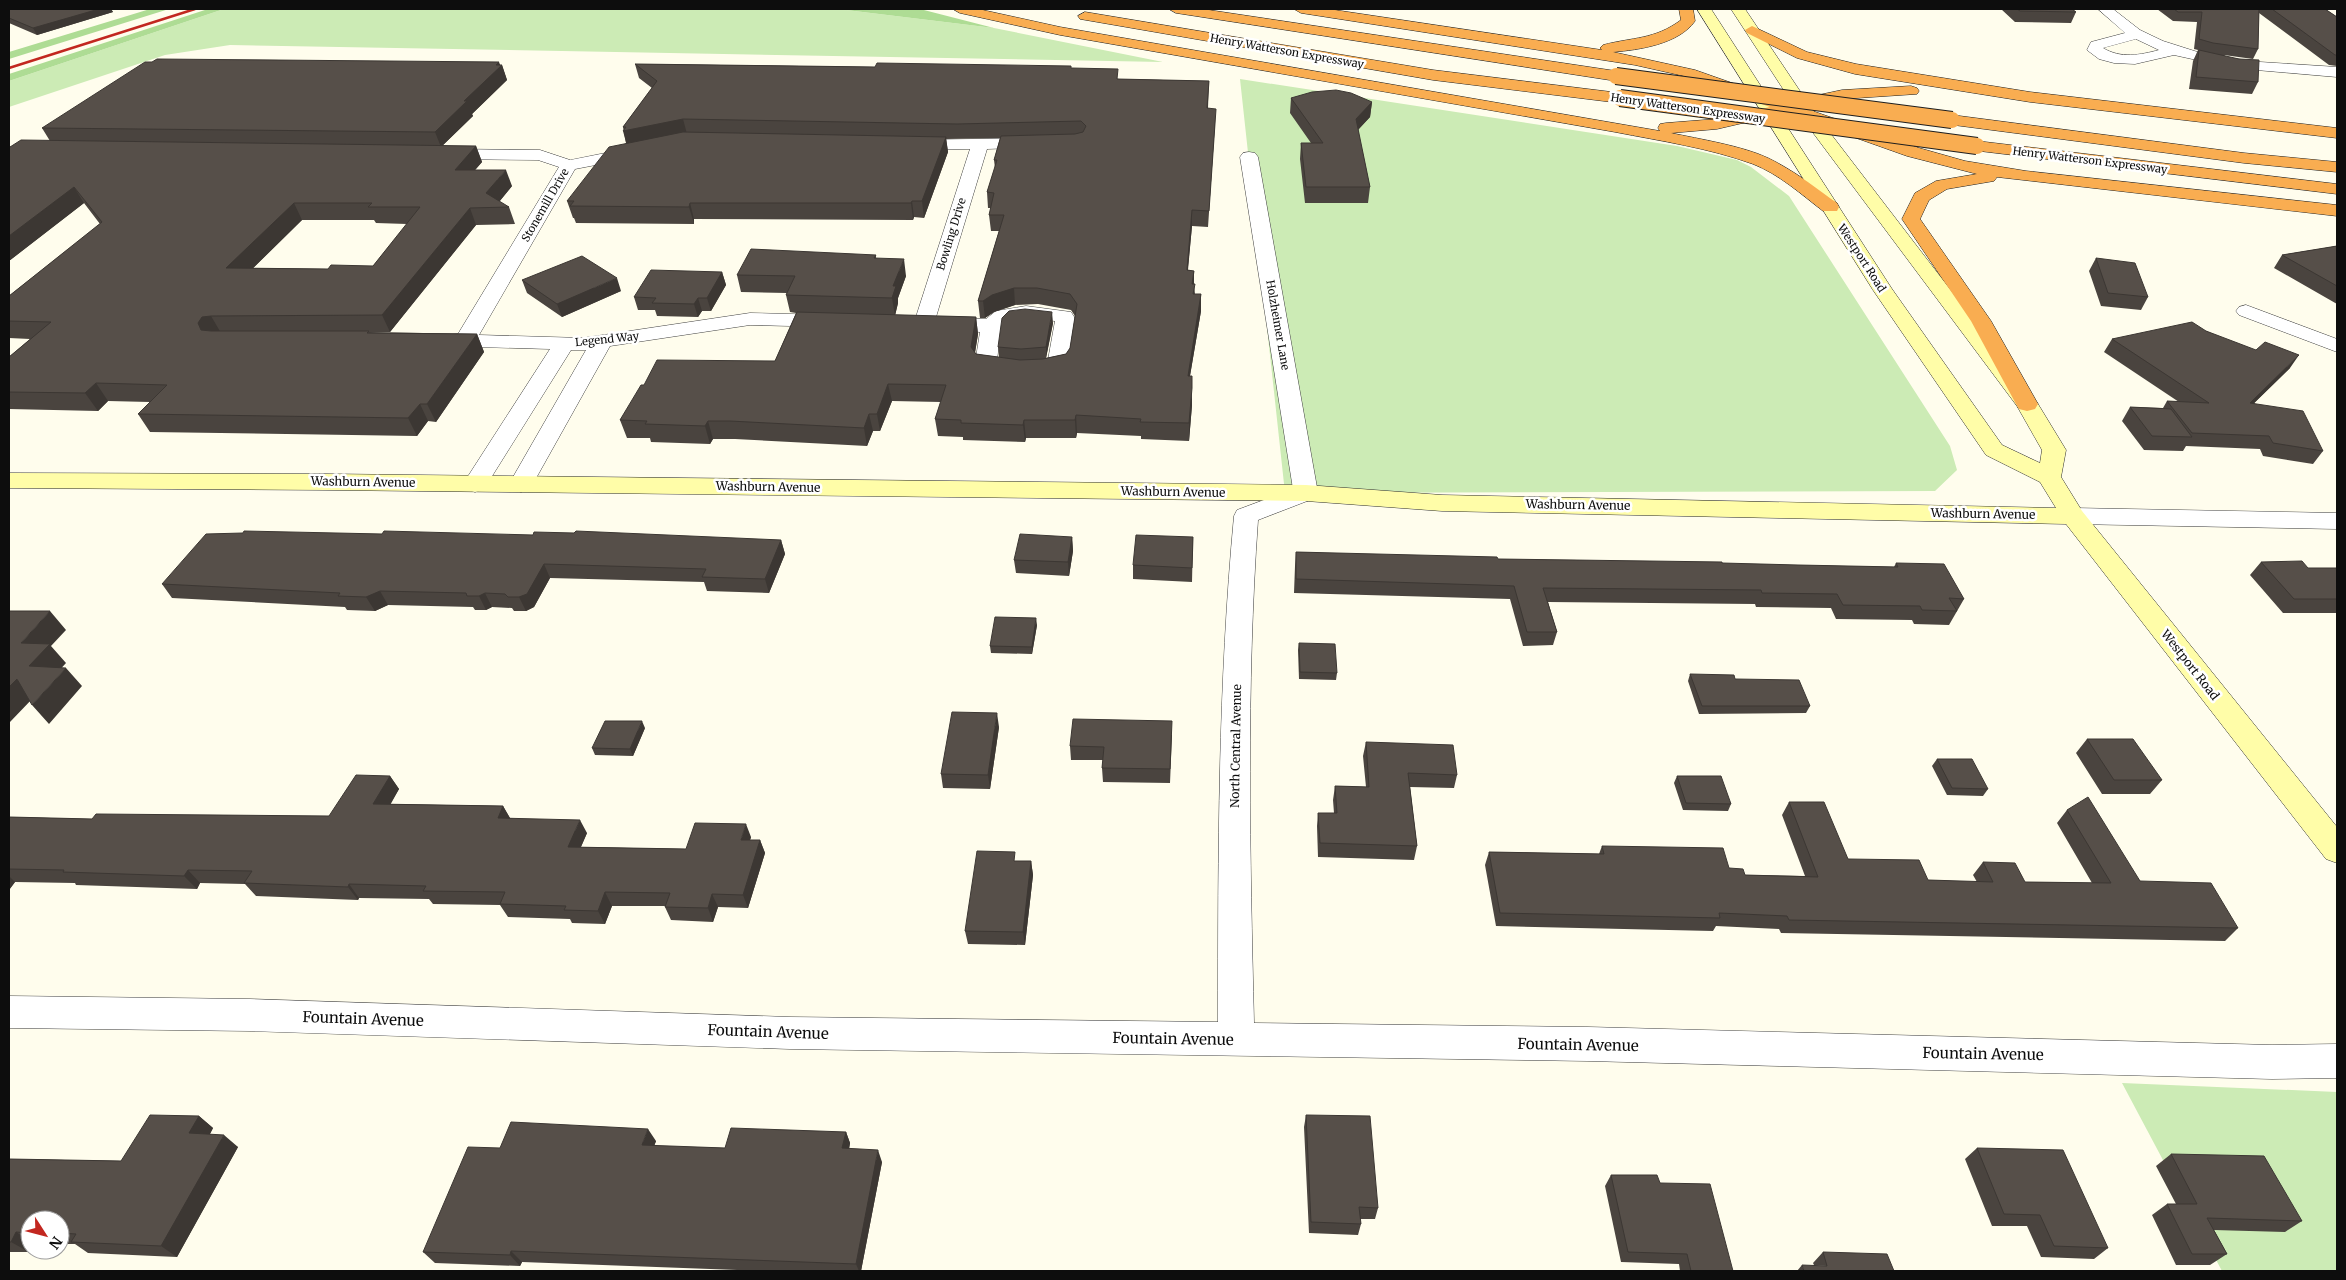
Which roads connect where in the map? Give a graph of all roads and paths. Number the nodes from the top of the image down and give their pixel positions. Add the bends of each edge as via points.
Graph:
1 (960, 9) edge
2 (1176, 9) edge
3 (1301, 9) edge
4 (1686, 9) edge
5 (1704, 9) edge
6 (1738, 9) edge
7 (2105, 9) edge
8 (1071, 14) dead end
9 (1752, 30) junction
10 (2138, 34) junction
11 (1578, 50) junction
12 (2177, 50) junction
13 (2337, 72) edge
14 (2030, 97) junction
15 (1785, 107) junction
16 (1615, 127) junction
17 (2337, 133) edge
18 (1050, 143) edge
19 (899, 145) edge
20 (980, 145) junction
21 (651, 148) edge
22 (426, 154) edge
23 (1249, 157) dead end
24 (569, 166) junction
25 (2337, 167) edge
26 (2026, 176) junction
27 (2337, 189) edge
28 (1830, 207) junction
29 (2337, 211) edge
30 (2246, 311) dead end
31 (846, 321) edge
32 (991, 326) dead end
33 (426, 340) edge
34 (465, 340) junction
35 (602, 341) junction
36 (565, 343) junction
37 (2337, 346) edge
38 (2027, 404) junction
39 (2049, 477) junction
40 (9, 481) edge
41 (475, 484) junction
42 (521, 484) junction
43 (1306, 493) junction
44 (2073, 516) junction
45 (2337, 520) edge
46 (2337, 850) edge
47 (9, 1012) edge
48 (1236, 1040) junction
49 (2337, 1061) edge

1 - 16 highway via 1060,31
2 - 25 highway, Henry Watterson Expressway, bridge via 1616,76 2244,158
3 - 11 highway
4 - 11 highway via 1688,21 1676,32 1622,47
5 - 15 main road, Westport Road
6 - 9 main road, Westport Road
7 - 10 street
8 - 27 highway, Henry Watterson Expressway, bridge via 1433,76
9 - 14 highway via 1802,55 1855,69
9 - 15 main road, Westport Road
10 - 12 street
10 - 12 street via 2094,47 2104,55 2126,60
11 - 15 highway via 1688,72
12 - 13 street via 2245,65
14 - 15 highway via 1880,91 1838,95
14 - 17 highway
15 - 16 highway via 1677,129
15 - 26 highway via 1913,152 1963,166
15 - 28 main road, Westport Road
15 - 38 main road, Westport Road
16 - 28 highway via 1710,146 1761,161
18 - 20 street
19 - 20 street
20 - 32 street, Bowling Drive via 914,322
21 - 24 street
22 - 24 street, Stonemill Drive via 540,155
23 - 43 street, Holzheimer Lane
24 - 34 street, Stonemill Drive
26 - 29 highway
26 - 38 highway via 1982,177 1942,185 1921,197 1911,219 1981,321
28 - 39 main road, Westport Road via 1883,290 1994,450
30 - 37 street
31 - 35 street, Legend Way via 750,319
33 - 34 street, Legend Way
34 - 36 street, Legend Way
35 - 36 street, Legend Way
35 - 42 street
36 - 41 street
38 - 39 main road, Westport Road via 2054,450
39 - 44 main road, Westport Road
40 - 41 main road, Washburn Avenue
41 - 42 main road, Washburn Avenue
42 - 43 main road, Washburn Avenue
43 - 44 main road, Washburn Avenue via 1442,503
43 - 48 street, North Central Avenue via 1246,516 1240,578 1235,778
44 - 45 street, Washburn Avenue
44 - 46 main road, Westport Road
47 - 48 street, Fountain Avenue via 250,1015 800,1033
48 - 49 street, Fountain Avenue via 1588,1044

